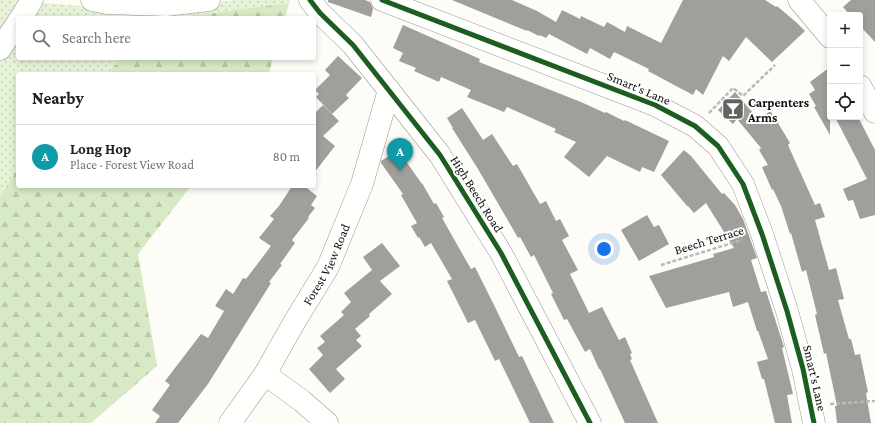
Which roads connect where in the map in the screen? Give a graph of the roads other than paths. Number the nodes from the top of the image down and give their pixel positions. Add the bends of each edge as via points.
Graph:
1 (32, 0) edge
2 (92, 0) edge
3 (209, 0) edge
4 (310, 0) edge
5 (382, 0) edge
6 (799, 0) edge
7 (21, 16) edge
8 (16, 25) edge
9 (827, 33) edge
10 (0, 49) edge
11 (389, 90) junction
12 (863, 91) edge
13 (875, 112) edge
14 (265, 374) junction
15 (812, 415) edge
16 (230, 423) edge
17 (327, 423) edge
18 (590, 423) edge

1 - 7 street
2 - 3 street via 166,5
4 - 11 street, High Beech Road via 353,45
5 - 15 street, Smart's Lane via 655,105 695,126 718,146 743,184 762,234 787,311
6 - 9 street
8 - 10 street
11 - 14 street, Forest View Road via 362,184 328,267
11 - 18 street, High Beech Road via 440,155 501,253
12 - 13 street
14 - 16 street, Forest View Road
14 - 17 street

